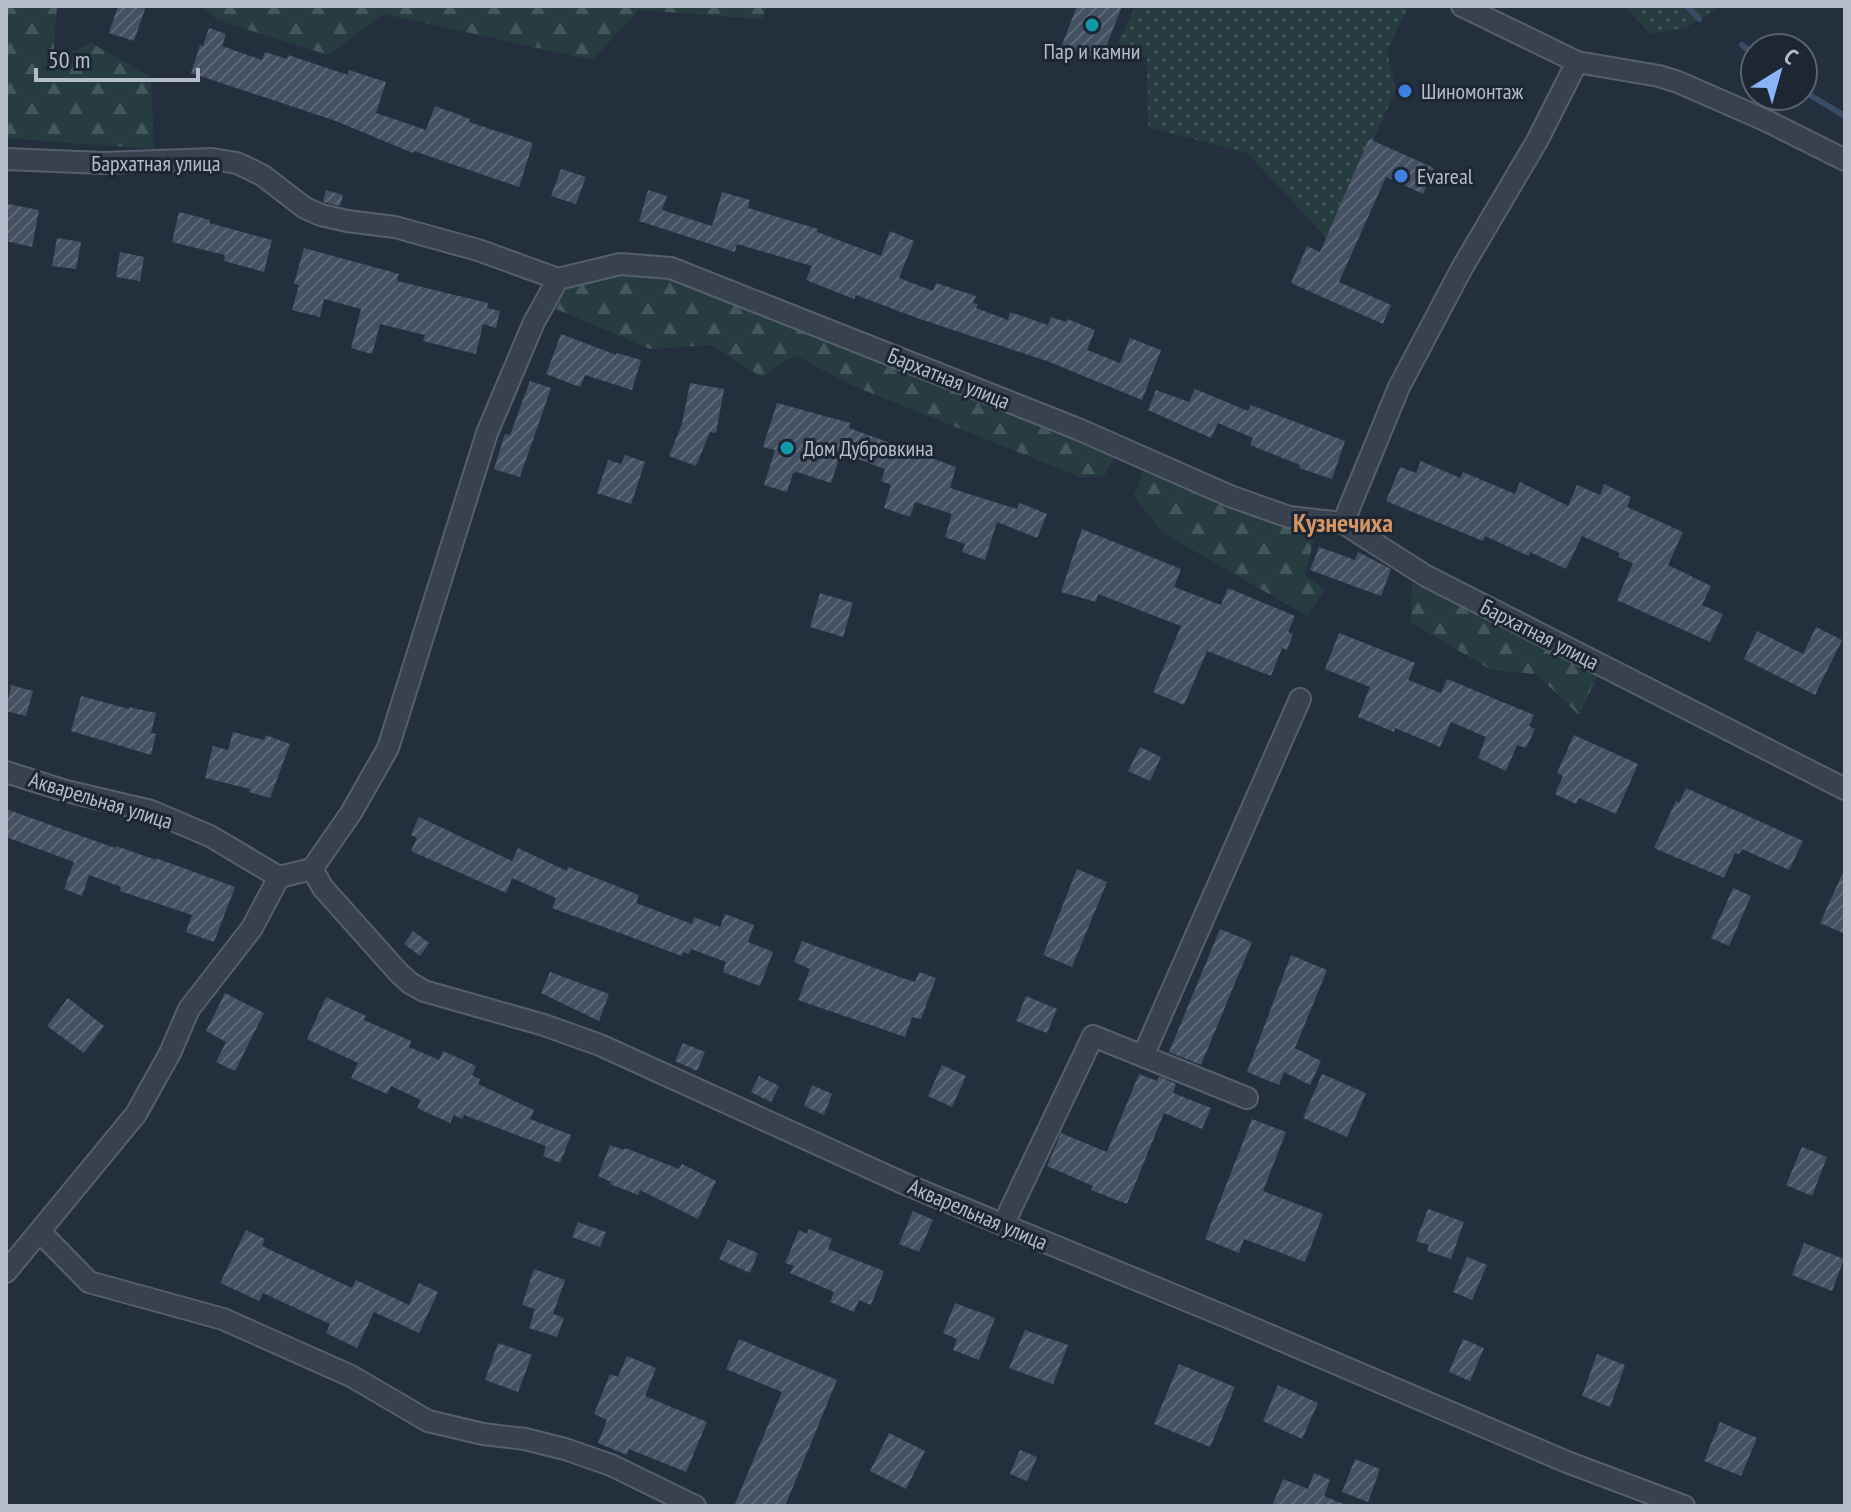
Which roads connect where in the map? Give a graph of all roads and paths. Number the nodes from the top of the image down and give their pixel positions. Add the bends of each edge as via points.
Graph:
1 (1462, 6) edge
2 (1577, 62) junction
3 (6, 159) edge
4 (1845, 160) edge
5 (558, 279) junction
6 (1343, 523) junction
7 (1300, 699) dead end
8 (6, 772) edge
9 (1845, 789) edge
10 (312, 869) junction
11 (279, 877) junction
12 (1143, 1056) junction
13 (1247, 1098) dead end
14 (1003, 1225) junction
15 (40, 1232) junction
16 (6, 1272) edge
17 (695, 1506) edge
18 (1684, 1506) edge

1 - 2 street
2 - 4 street via 1678,82
2 - 6 street via 1399,387
3 - 5 street, Бархатная улица via 237,163 321,215 395,227
5 - 6 street, Бархатная улица via 620,264 671,268 1078,429 1230,496 1289,517
5 - 10 street via 487,433 388,748
6 - 9 street, Бархатная улица via 1426,576
7 - 12 street
8 - 11 street, Акварельная улица via 151,811 210,836
10 - 11 street
10 - 14 street, Акварельная улица via 323,888 410,983 424,991 600,1045
11 - 15 street via 252,928 189,1009 136,1114
12 - 13 street
12 - 14 street via 1093,1036
14 - 18 street, Акварельная улица
15 - 16 street
15 - 17 street via 89,1282 223,1319 351,1376 428,1421 565,1449

